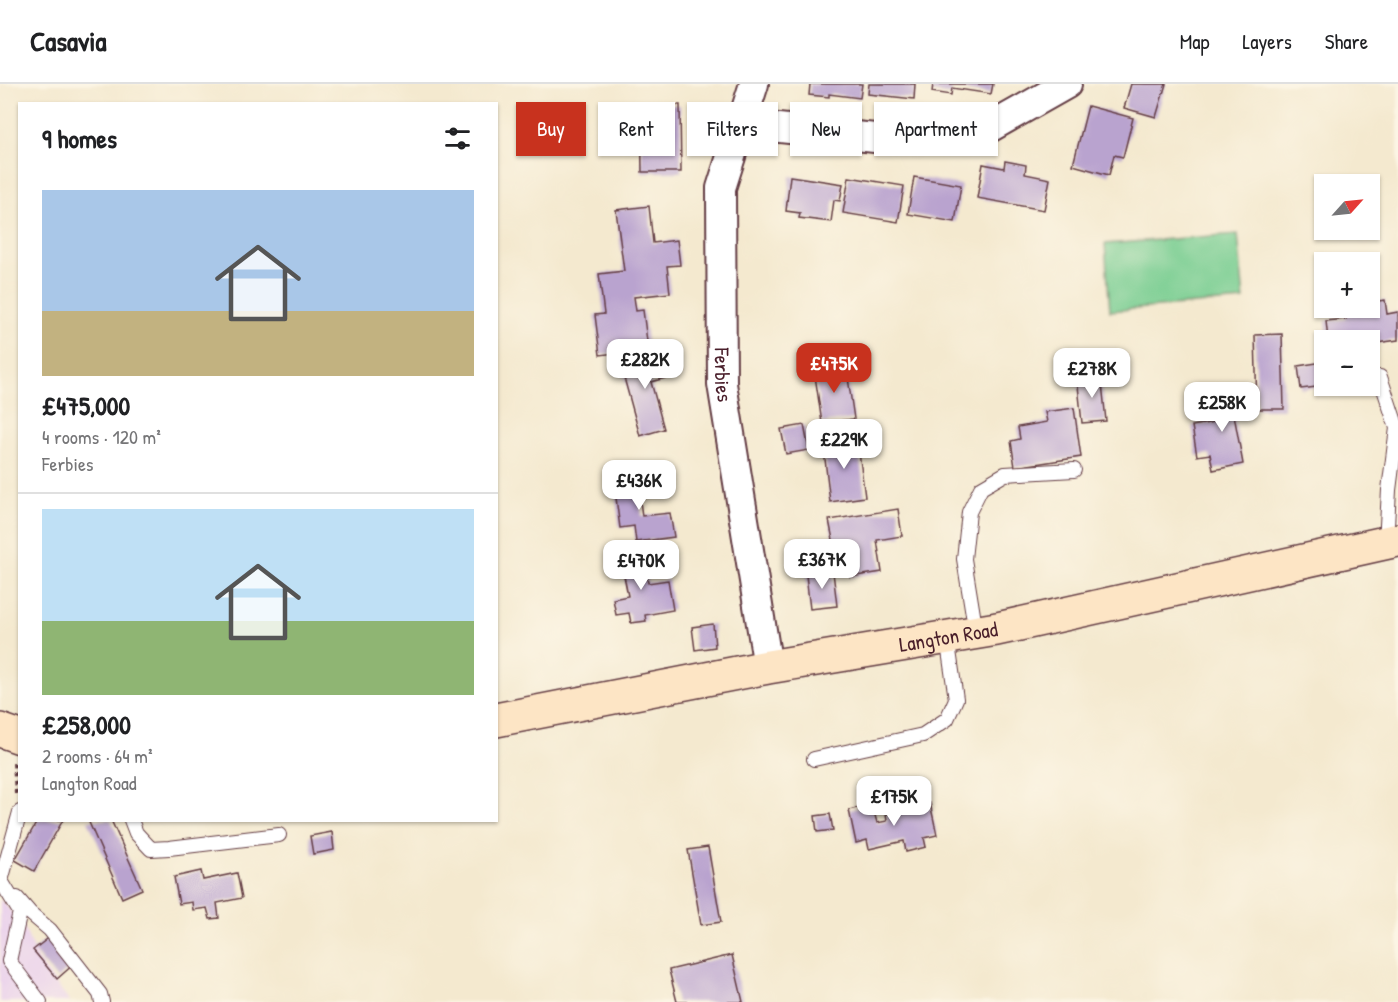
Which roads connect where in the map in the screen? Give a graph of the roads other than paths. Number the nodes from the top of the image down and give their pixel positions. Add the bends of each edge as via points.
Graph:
1 (754, 84) edge
2 (1067, 84) edge
3 (748, 102) edge
4 (778, 128) edge
5 (731, 156) edge
6 (1380, 377) dead end
7 (1074, 470) dead end
8 (1392, 541) edge
9 (962, 635) junction
10 (768, 667) junction
11 (498, 720) edge
12 (814, 759) dead end
13 (18, 808) edge
14 (132, 822) edge
15 (279, 835) dead end
16 (1, 881) edge
17 (4, 962) edge
18 (40, 1002) edge
19 (102, 1002) edge

1 - 3 street, Ferbies
2 - 4 street via 984,131 875,138
5 - 10 street, Ferbies via 721,188 722,384
6 - 8 lane via 1397,428 1389,490
7 - 9 lane via 1005,474 981,488 969,512
8 - 9 street, Langton Road
9 - 10 street, Langton Road
9 - 12 lane via 956,699 946,719 923,735
10 - 11 street, Langton Road
13 - 16 lane
14 - 15 lane via 151,849
16 - 17 lane via 20,912
16 - 19 lane via 50,930 100,994
17 - 18 lane

